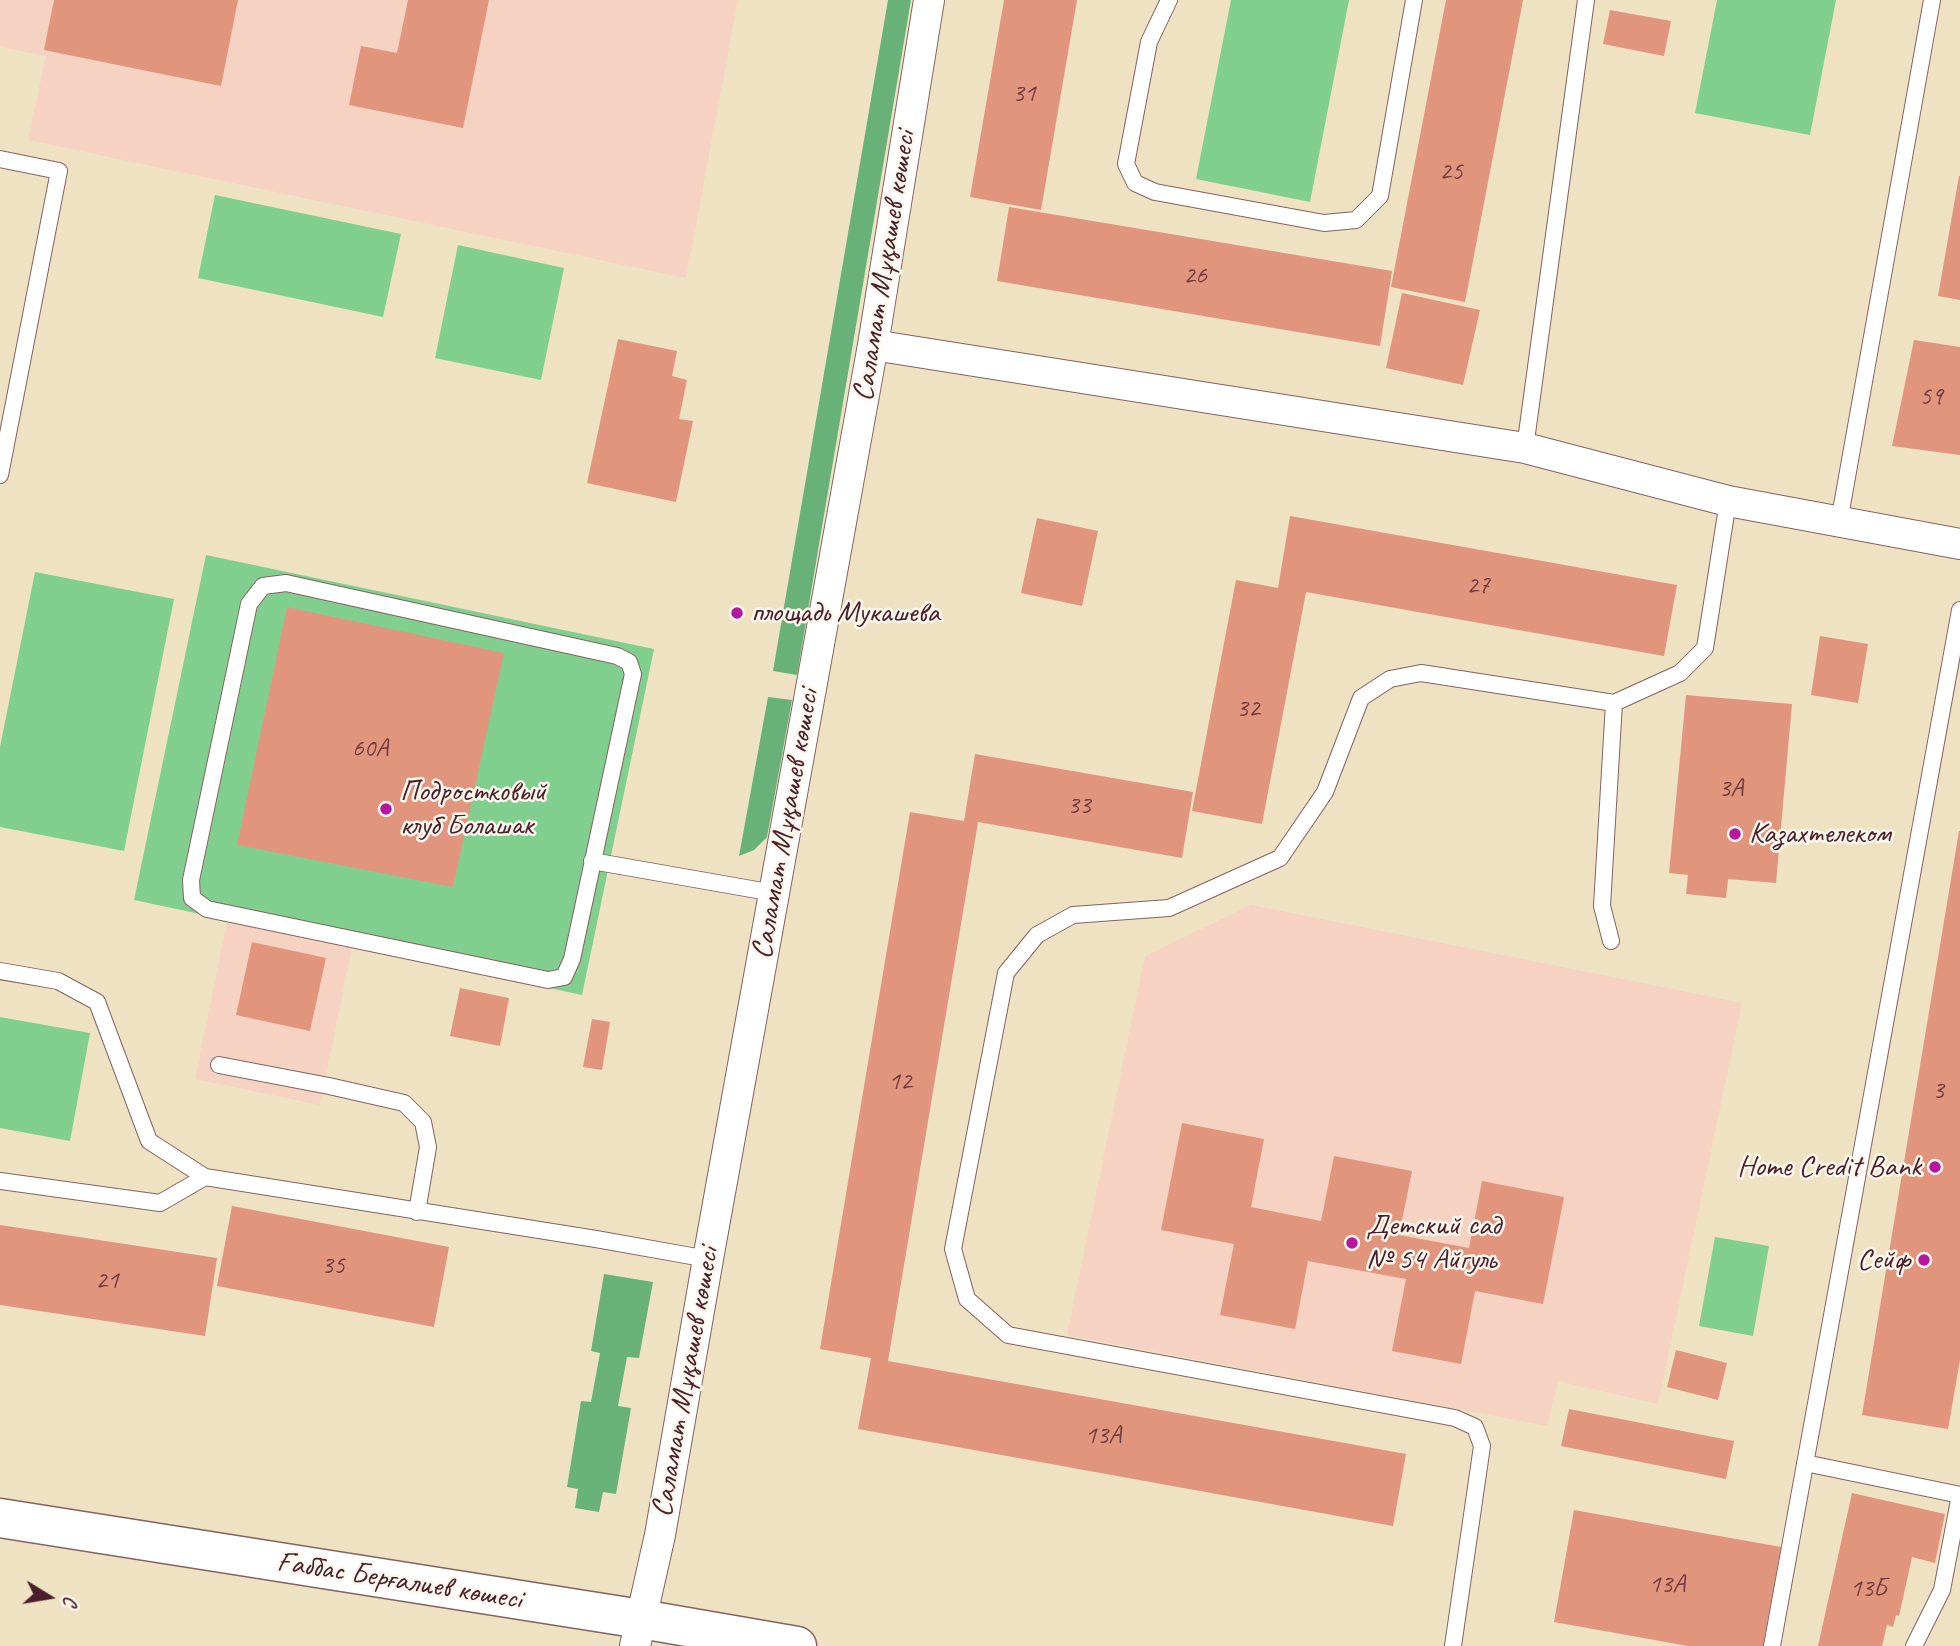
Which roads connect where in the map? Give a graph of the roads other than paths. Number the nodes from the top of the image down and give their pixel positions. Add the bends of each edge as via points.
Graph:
1 (929, 0) edge
2 (1169, 0) edge
3 (1414, 0) edge
4 (1586, 0) edge
5 (1932, 0) edge
6 (0, 159) edge
7 (873, 345) junction
8 (1525, 448) junction
9 (0, 475) edge
10 (1728, 501) junction
11 (1839, 522) junction
12 (1960, 544) edge
13 (1960, 610) edge
14 (1614, 703) junction
15 (592, 861) junction
16 (774, 892) junction
17 (1611, 941) dead end
18 (0, 971) edge
19 (219, 1065) dead end
20 (205, 1177) junction
21 (0, 1181) edge
22 (417, 1212) junction
23 (708, 1259) junction
24 (1805, 1463) junction
25 (0, 1518) edge
26 (638, 1632) edge
27 (797, 1646) edge
28 (1453, 1646) edge
29 (1772, 1646) edge
30 (1914, 1646) edge

1 - 7 street, Саламат Мұқашев көшесі
2 - 3 lane via 1149,42 1128,151 1126,164 1135,183 1155,192 1324,223 1356,220 1380,197
4 - 8 lane
5 - 11 lane
6 - 9 lane via 59,171
7 - 8 street
7 - 16 street, Саламат Мұқашев көшесі
8 - 10 street
10 - 11 street
10 - 14 lane via 1705,648 1680,673
11 - 12 street
13 - 24 lane
14 - 17 lane via 1602,906
14 - 28 lane via 1421,673 1390,679 1361,698 1325,792 1280,858 1169,908 1073,915 1037,934 1006,974 953,1249 967,1300 1008,1335 1455,1418 1475,1427 1482,1446
15 - 15 lane via 633,674 629,662 286,583 263,586 249,604 191,880 192,898 207,909 548,980 564,977 572,960
15 - 16 lane
16 - 23 street, Саламат Мұқашев көшесі
18 - 20 lane via 58,981 97,1002 149,1141
19 - 22 lane via 404,1103 423,1122 428,1147
20 - 21 lane via 160,1203
20 - 22 lane
22 - 23 lane
23 - 26 street, Саламат Мұқашев көшесі via 660,1535
24 - 29 lane
24 - 30 lane via 1960,1495 1942,1590
25 - 26 street, Ғаббас Берғалиев көшесі
26 - 27 street, Ғаббас Берғалиев көшесі

